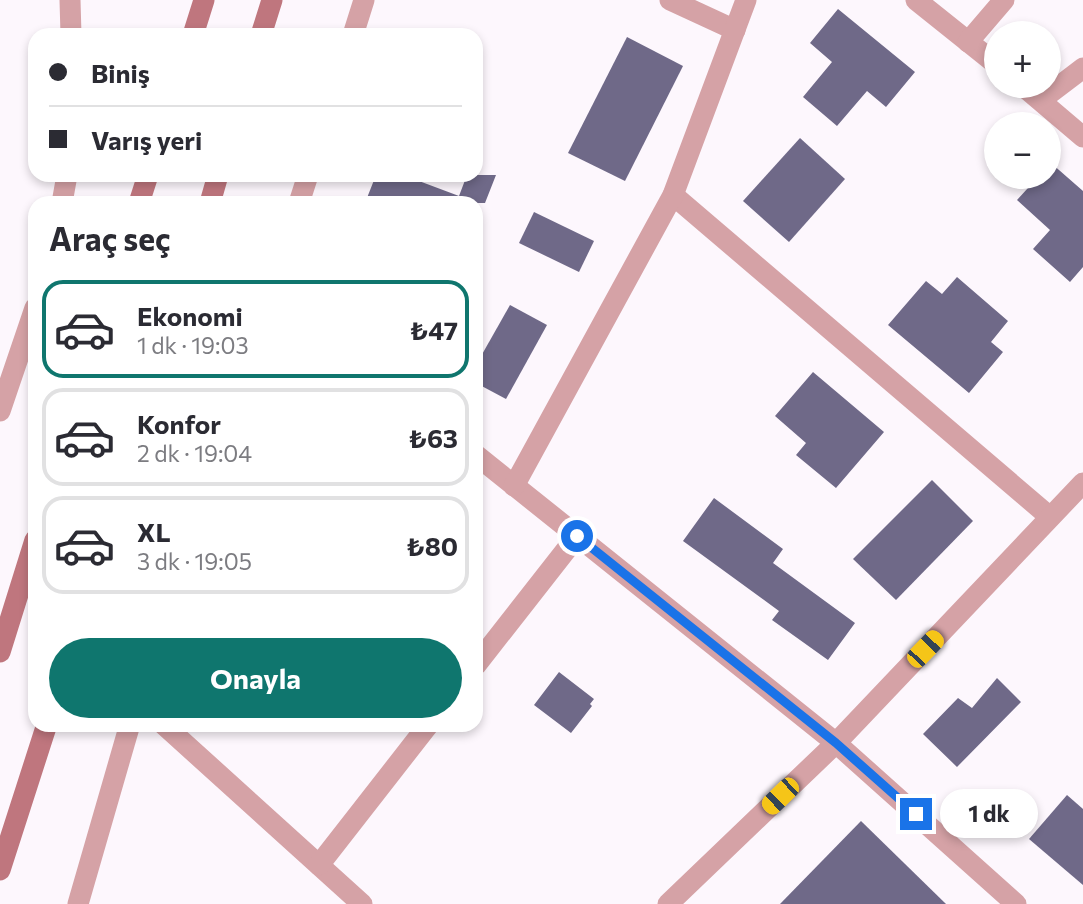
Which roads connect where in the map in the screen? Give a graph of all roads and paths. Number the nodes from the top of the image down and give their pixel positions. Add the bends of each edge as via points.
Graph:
1 (70, 0) edge
2 (204, 0) edge
3 (272, 0) edge
4 (364, 0) edge
5 (670, 0) edge
6 (746, 0) edge
7 (916, 0) edge
8 (1004, 0) edge
9 (71, 28) edge
10 (195, 28) edge
11 (263, 28) edge
12 (355, 28) edge
13 (734, 30) junction
14 (968, 42) junction
15 (984, 55) edge
16 (1083, 68) edge
17 (1038, 98) edge
18 (1041, 100) junction
19 (1083, 137) edge
20 (673, 195) junction
21 (28, 329) edge
22 (0, 411) edge
23 (483, 462) edge
24 (514, 486) junction
25 (1082, 487) edge
26 (1050, 517) junction
27 (577, 536) junction
28 (28, 562) edge
29 (0, 652) edge
30 (483, 656) edge
31 (44, 732) edge
32 (128, 732) edge
33 (172, 732) edge
34 (423, 732) edge
35 (836, 743) junction
36 (319, 865) junction
37 (0, 870) edge
38 (78, 904) edge
39 (362, 904) edge
40 (668, 904) edge
41 (1016, 904) edge

1 - 9 street
2 - 10 main road
3 - 11 main road
4 - 12 street
5 - 13 street
6 - 13 street
7 - 14 street
8 - 14 street
13 - 20 street
14 - 15 street
16 - 18 street
17 - 18 street
18 - 19 street
20 - 24 street
20 - 26 street
21 - 22 street
23 - 24 street
24 - 27 street
25 - 26 street
26 - 35 street
27 - 30 street
27 - 35 street
28 - 29 main road
31 - 37 main road
32 - 38 street
33 - 36 street
34 - 36 street
35 - 40 street
35 - 41 street
36 - 39 street

